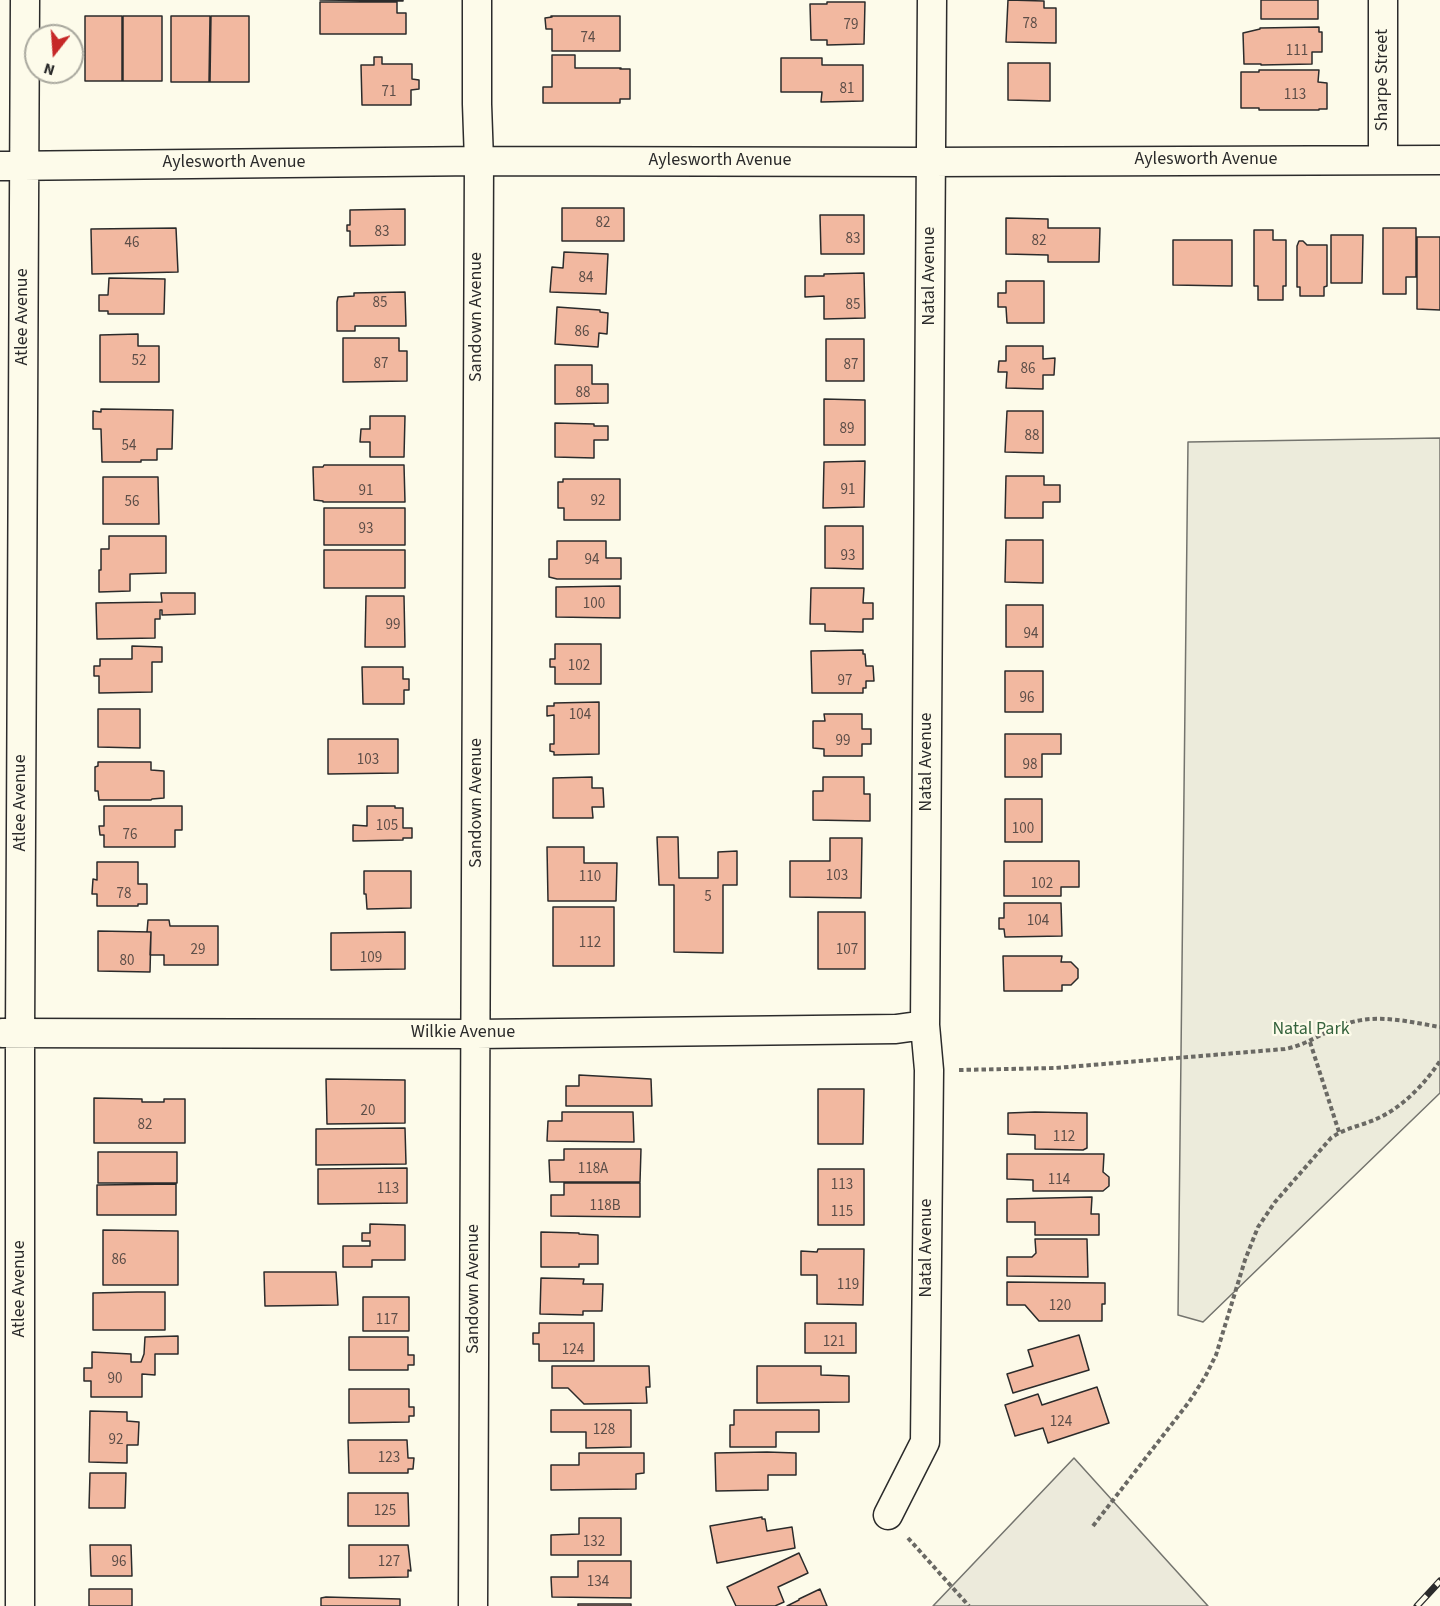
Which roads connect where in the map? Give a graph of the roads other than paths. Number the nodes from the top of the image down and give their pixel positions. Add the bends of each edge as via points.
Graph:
1 (25, 0) edge
2 (477, 0) edge
3 (932, 0) edge
4 (1383, 0) edge
5 (1383, 159) junction
6 (1440, 160) edge
7 (479, 161) junction
8 (930, 162) junction
9 (12, 166) edge
10 (925, 1025) junction
11 (10, 1033) edge
12 (476, 1034) junction
13 (888, 1515) road end
14 (20, 1606) edge
15 (473, 1606) edge

1 - 9 street, Atlee Avenue
2 - 7 street, Sandown Avenue
3 - 8 street, Natal Avenue
4 - 5 street, Sharpe Street
5 - 6 street, Aylesworth Avenue
5 - 8 street, Aylesworth Avenue
7 - 8 street, Aylesworth Avenue
7 - 9 street, Aylesworth Avenue
7 - 12 street, Sandown Avenue
8 - 10 street, Natal Avenue
9 - 11 street, Atlee Avenue
10 - 12 street, Wilkie Avenue via 896,1029
10 - 13 street, Natal Avenue via 929,1070 925,1442
11 - 12 street, Wilkie Avenue
11 - 14 street, Atlee Avenue
12 - 15 street, Sandown Avenue

